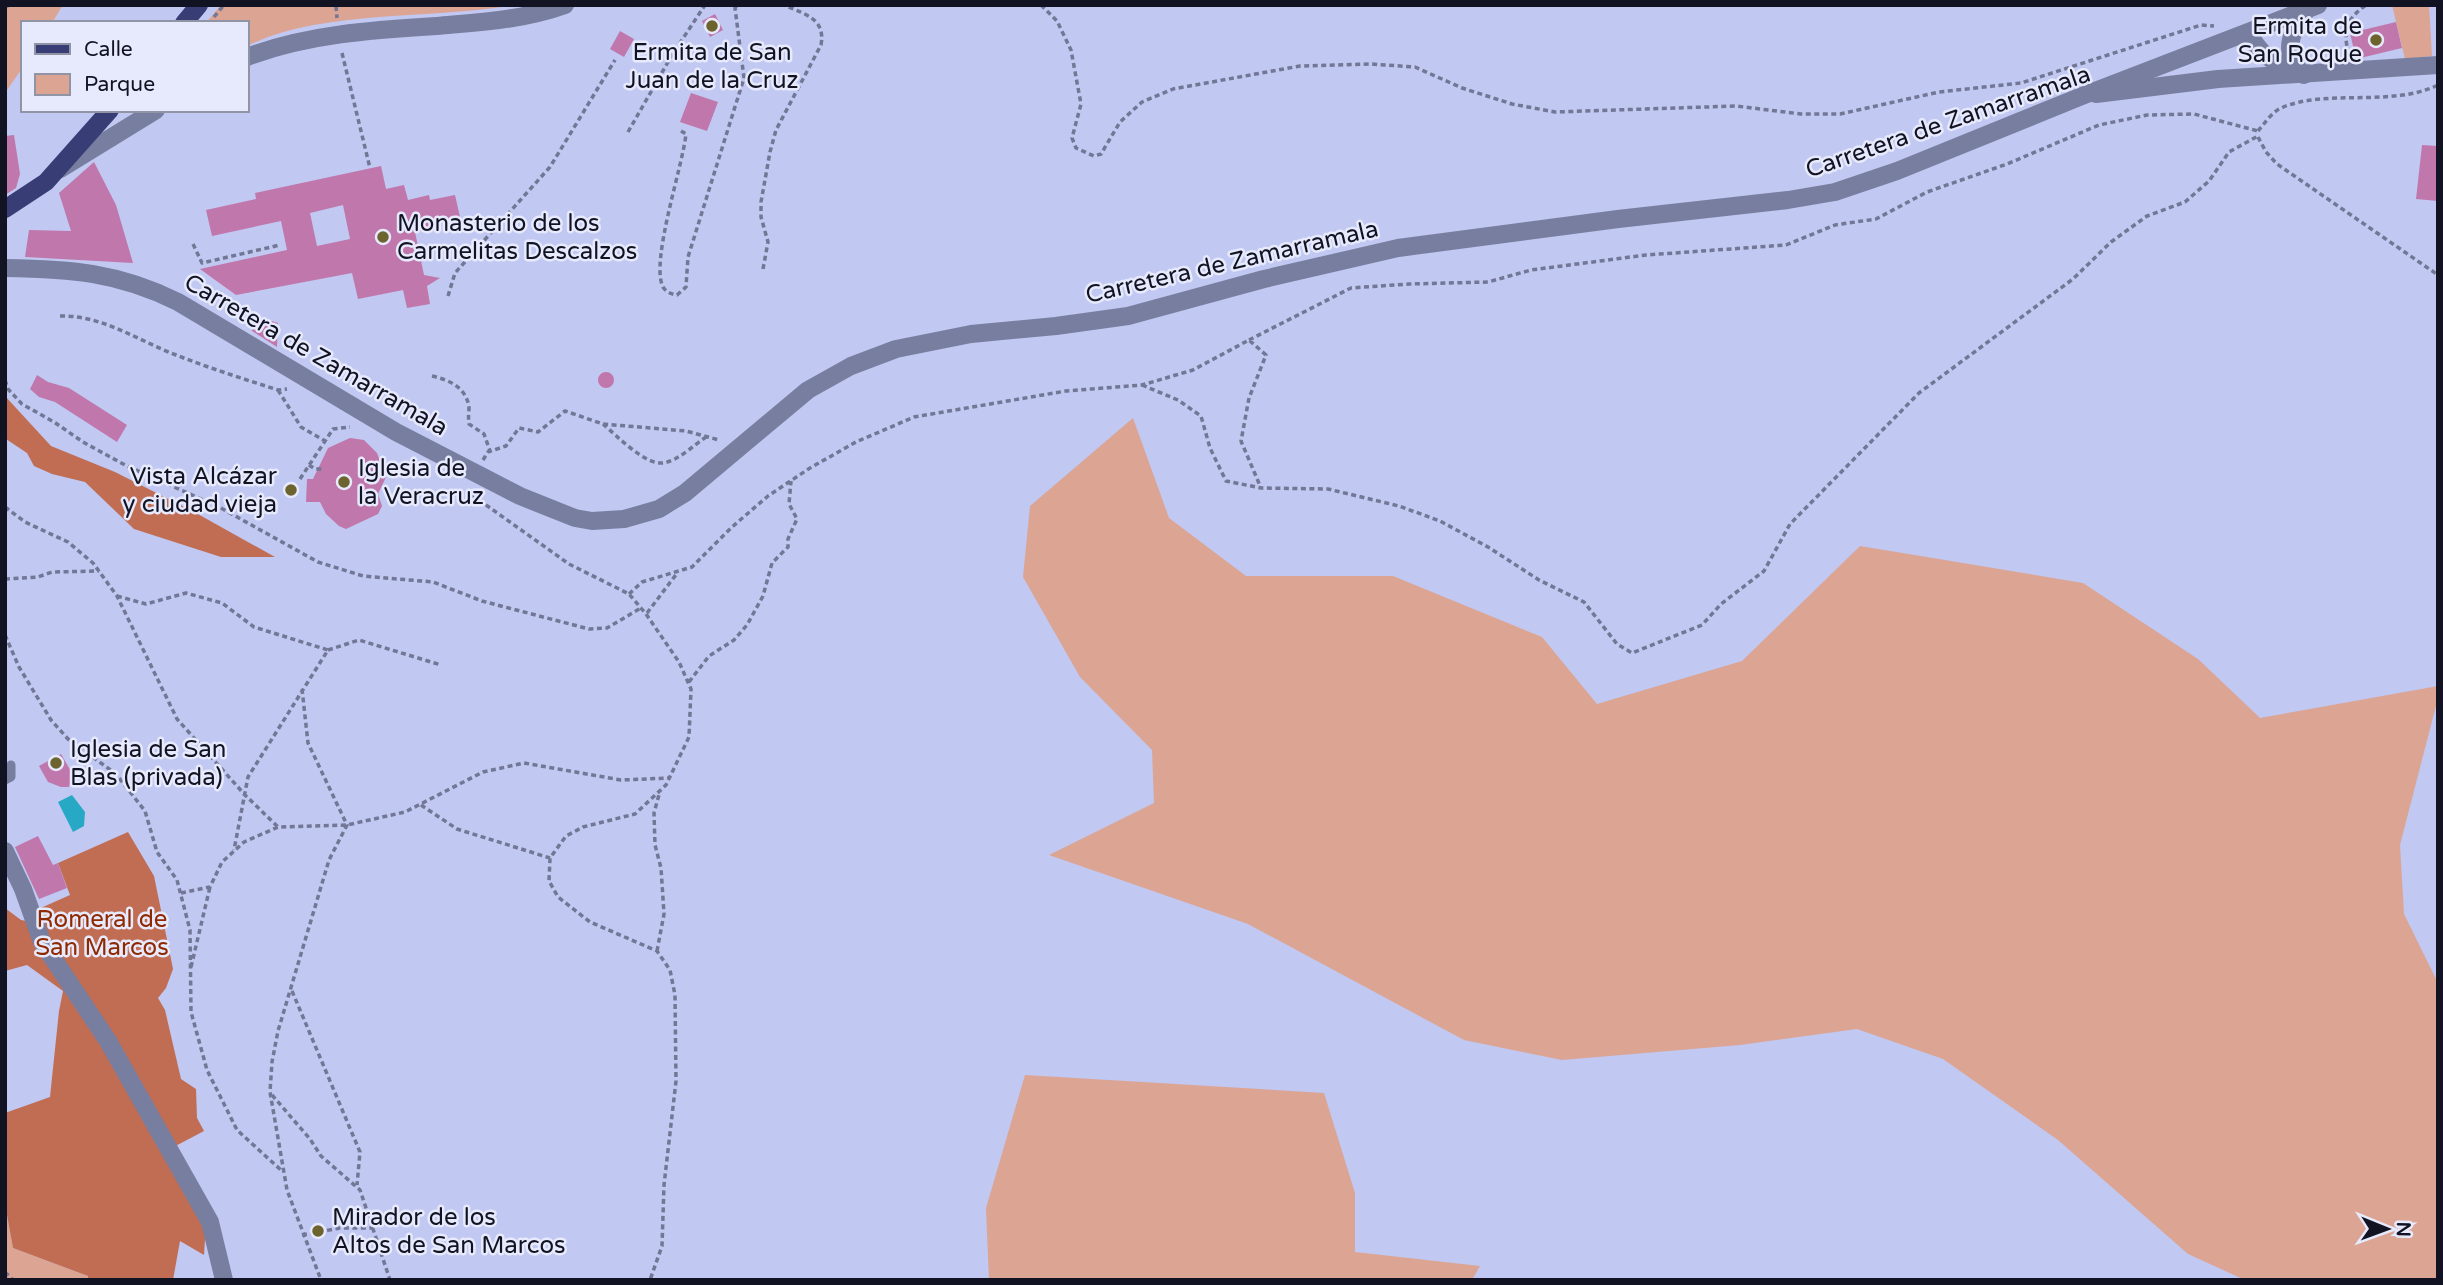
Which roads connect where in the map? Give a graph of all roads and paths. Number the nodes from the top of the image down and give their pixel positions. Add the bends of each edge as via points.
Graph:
1 (10, 5) edge
2 (200, 5) edge
3 (565, 5) edge
4 (705, 5) edge
5 (738, 5) edge
6 (783, 5) edge
7 (1041, 5) edge
8 (2366, 5) edge
9 (5, 7) edge
10 (2312, 8) edge
11 (186, 21) edge
12 (337, 34) junction
13 (2240, 36) junction
14 (248, 57) edge
15 (615, 60) dead end
16 (2438, 65) edge
17 (2299, 71) junction
18 (2354, 71) junction
19 (2438, 85) edge
20 (2082, 96) junction
21 (108, 112) edge
22 (153, 112) edge
23 (681, 131) dead end
24 (628, 132) dead end
25 (2258, 134) junction
26 (370, 169) dead end
27 (57, 171) junction
28 (5, 209) edge
29 (193, 244) dead end
30 (280, 245) dead end
31 (5, 268) edge
32 (763, 269) dead end
33 (2438, 275) edge
34 (448, 296) dead end
35 (60, 316) dead end
36 (432, 376) dead end
37 (5, 380) edge
38 (1142, 386) junction
39 (296, 388) dead end
40 (278, 390) junction
41 (370, 417) junction
42 (603, 424) junction
43 (706, 437) junction
44 (325, 441) junction
45 (741, 447) junction
46 (490, 451) junction
47 (309, 465) junction
48 (322, 469) dead end
49 (482, 476) junction
50 (300, 479) dead end
51 (791, 481) junction
52 (1261, 488) junction
53 (472, 495) dead end
54 (5, 508) edge
55 (679, 570) junction
56 (99, 571) junction
57 (5, 579) edge
58 (629, 594) junction
59 (117, 596) junction
60 (641, 608) junction
61 (646, 614) junction
62 (5, 635) edge
63 (328, 650) junction
64 (441, 665) dead end
65 (689, 684) junction
66 (302, 689) junction
67 (11, 765) dead end
68 (670, 778) junction
69 (5, 780) edge
70 (660, 790) junction
71 (245, 795) junction
72 (421, 805) junction
73 (347, 825) junction
74 (278, 827) junction
75 (5, 851) edge
76 (233, 852) junction
77 (550, 858) junction
78 (209, 887) junction
79 (181, 894) junction
80 (657, 951) junction
81 (190, 974) junction
82 (291, 989) junction
83 (270, 1092) junction
84 (282, 1171) junction
85 (357, 1185) junction
86 (373, 1228) junction
87 (302, 1235) junction
88 (5, 1272) edge
89 (13, 1280) edge
90 (224, 1280) edge
91 (321, 1280) edge
92 (390, 1280) edge
93 (650, 1280) edge

1 - 9 path
2 - 11 main road
3 - 12 street via 536,15 476,23
4 - 24 path
5 - 23 path via 734,8 744,78 688,257 687,287 677,295 663,288 661,263 666,220 685,147 686,134
6 - 32 path via 810,16 823,33 770,152 761,202 768,242
7 - 13 path via 1056,21 1071,50 1081,104 1072,138 1076,148 1094,156 1101,155 1120,122 1142,102 1173,89 1300,66 1415,67 1462,88 1555,112 1736,106 1840,114 1939,92 2021,83 2202,25
8 - 18 path via 2346,26
10 - 13 street
10 - 17 street via 2291,37 2291,57
12 - 14 street
12 - 26 path
13 - 17 street via 2269,58
13 - 20 street
15 - 34 path via 550,167 455,273
16 - 18 street, Carretera de Zamarramala
17 - 18 street, Carretera de Zamarramala
17 - 20 street, Carretera de Zamarramala
19 - 25 path via 2373,98 2306,101 2279,109
20 - 45 street, Carretera de Zamarramala via 1897,172 1835,192 1398,248 1128,316 971,334 896,349 851,366 808,390
21 - 27 main road
22 - 27 street
25 - 33 path via 2277,164
25 - 52 path via 2229,152 2209,181 2185,202 2147,216 2111,242 2073,279 1919,393 1790,524 1764,571 1702,625 1632,653 1617,644 1584,602 1440,521 1328,489
27 - 28 main road
29 - 30 path via 202,262
31 - 41 street, Carretera de Zamarramala via 100,275 150,289
35 - 40 path via 102,322 175,355
36 - 46 path via 450,380 463,392 470,424 484,434
37 - 60 path via 22,404 114,460 219,507 317,562 363,576 433,582 482,601 589,629 607,628
38 - 51 path via 1066,391 914,417 856,442
38 - 52 path via 1178,400 1201,416 1226,481
38 - 52 path via 1193,370 1249,340 1266,355 1249,398 1241,441
39 - 40 path
40 - 44 path via 301,426
41 - 44 path via 359,425 333,429
41 - 49 street, Carretera de Zamarramala
42 - 43 path
42 - 43 path via 639,454 663,463
42 - 46 path via 565,411 538,432 519,428 506,446
43 - 45 path
44 - 47 path
45 - 49 street, Carretera de Zamarramala via 659,509 611,520 562,514
46 - 49 path via 483,459
47 - 48 path
47 - 50 path
51 - 55 path via 732,527 692,567
51 - 65 path via 789,504 797,519 788,547 772,563 763,596 747,625 709,656
53 - 58 path via 569,564
54 - 56 path via 68,542
55 - 58 path via 642,582
55 - 61 path
56 - 57 path
56 - 59 path
58 - 60 path
59 - 63 path via 146,604 186,593 222,603 254,627
59 - 71 path via 177,719
60 - 61 path
61 - 65 path
62 - 79 path via 51,720 68,739 116,774 145,811 157,852 171,868
63 - 64 path via 359,640
63 - 66 path
65 - 68 path via 689,737
66 - 71 path via 248,777
66 - 73 path via 308,743
67 - 69 lane via 11,777
68 - 70 path
68 - 72 path via 621,780 524,763 483,772
70 - 77 path via 635,814 566,836
70 - 80 path via 654,813 664,914
71 - 74 path
71 - 76 path
72 - 73 path
72 - 77 path via 457,829
73 - 74 path
73 - 82 path via 329,860
74 - 76 path
75 - 90 street via 38,935 108,1041 210,1222
76 - 78 path
77 - 80 path via 549,881 558,897 590,922
78 - 79 path
78 - 81 path
79 - 81 path via 190,930
80 - 93 path via 670,970 675,995 676,1081 662,1246
81 - 84 path via 191,1012 207,1070 237,1129
82 - 83 path via 278,1031
82 - 85 path via 360,1152
83 - 84 path
83 - 85 path via 321,1156
84 - 87 path
85 - 86 path
86 - 87 path
86 - 92 path
87 - 91 path
88 - 89 path

